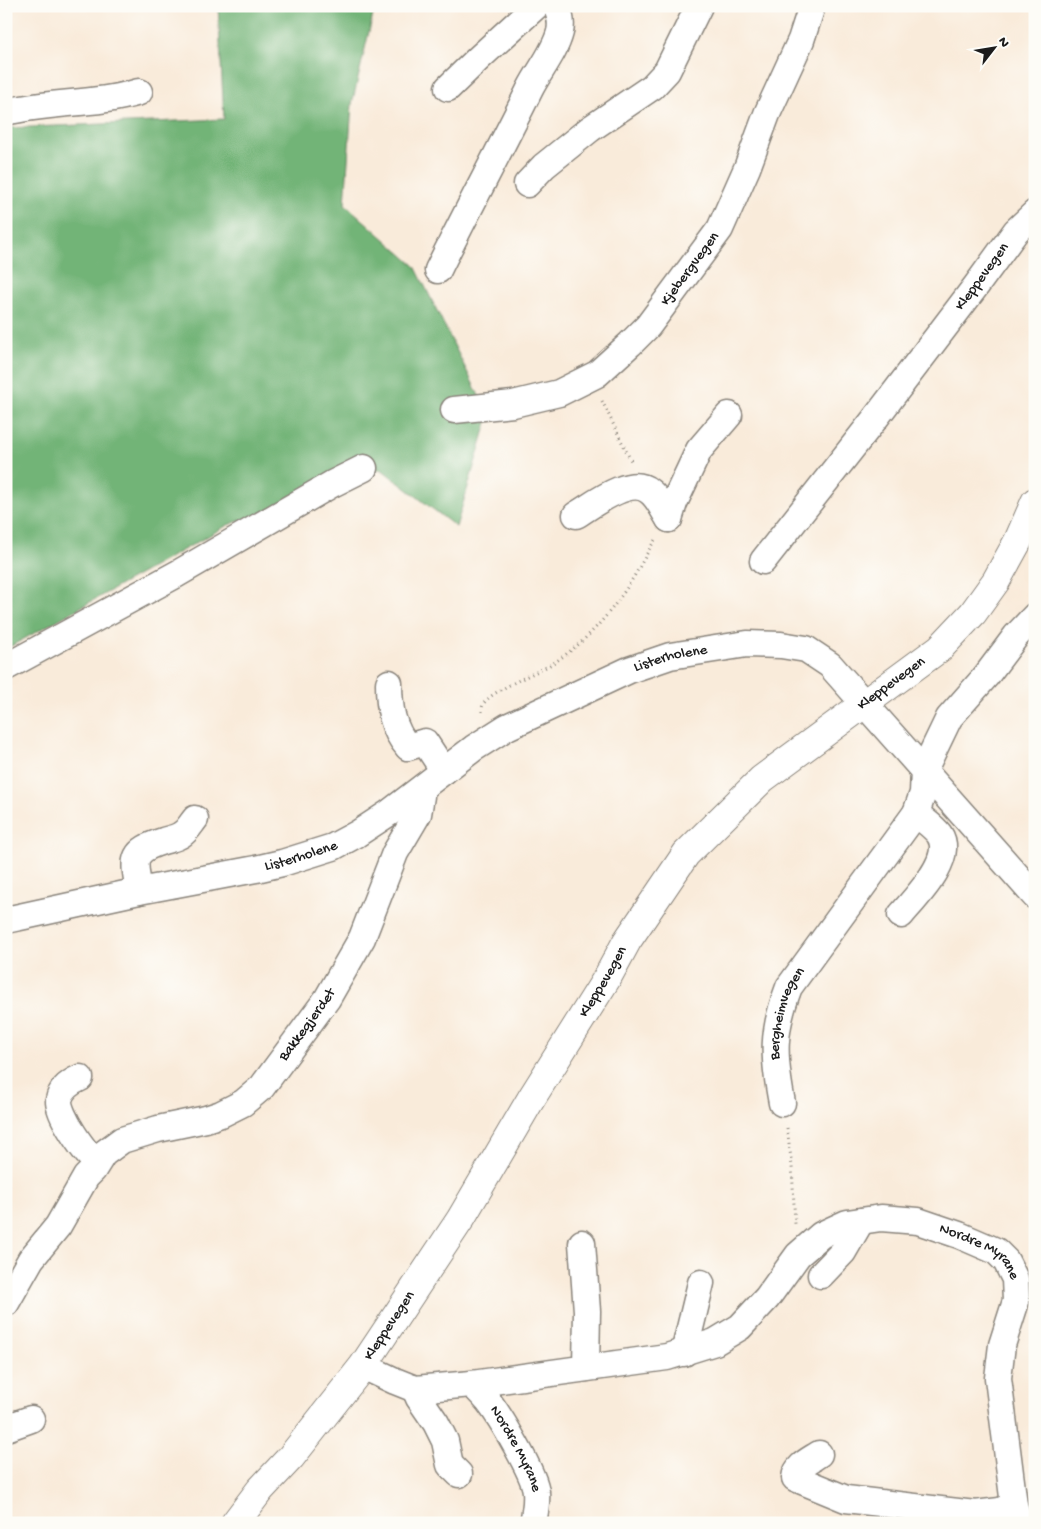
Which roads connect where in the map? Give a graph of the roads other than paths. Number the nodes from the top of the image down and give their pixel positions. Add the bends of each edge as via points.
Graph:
1 (536, 6) edge
2 (556, 6) edge
3 (699, 6) edge
4 (812, 6) edge
5 (448, 88) dead end
6 (140, 92) dead end
7 (6, 112) edge
8 (527, 184) dead end
9 (1035, 213) edge
10 (438, 270) dead end
11 (454, 410) dead end
12 (729, 415) dead end
13 (364, 468) dead end
14 (1035, 502) edge
15 (576, 516) dead end
16 (763, 561) dead end
17 (1035, 616) edge
18 (6, 667) edge
19 (389, 684) dead end
20 (865, 702) junction
21 (924, 770) junction
22 (444, 771) junction
23 (420, 791) junction
24 (916, 813) junction
25 (195, 819) dead end
26 (139, 891) junction
27 (1035, 896) edge
28 (901, 915) dead end
29 (6, 920) edge
30 (80, 1078) dead end
31 (782, 1103) road end
32 (97, 1162) junction
33 (861, 1221) junction
34 (582, 1244) dead end
35 (821, 1275) dead end
36 (701, 1283) dead end
37 (6, 1303) edge
38 (684, 1353) junction
39 (363, 1366) junction
40 (586, 1368) junction
41 (472, 1384) junction
42 (416, 1388) junction
43 (31, 1420) dead end
44 (6, 1428) edge
45 (819, 1454) dead end
46 (459, 1474) dead end
47 (1017, 1514) edge
48 (235, 1523) edge
49 (532, 1523) edge

1 - 5 street
2 - 10 street via 561,26 554,46
3 - 8 street via 667,71 652,88 590,129
4 - 11 street, Kjebergvegen via 801,40 720,229 648,326 590,378 559,392 513,404
6 - 7 street
9 - 16 street, Kleppevegen via 1016,231
12 - 15 street via 699,450 674,502 670,519 651,492 639,486 620,490
13 - 18 street
14 - 20 main road, Kleppevegen via 996,581 973,613 940,648
17 - 21 street, Bergheimvegen via 949,718
19 - 22 street via 389,704 402,740 408,747 425,742
20 - 21 street
20 - 22 street, Listerholene via 830,665 806,649 747,644 670,656 629,670 507,727
20 - 39 main road, Kleppevegen via 762,779 686,854 627,941 460,1220
21 - 24 street, Bergheimvegen via 923,793
21 - 27 street
22 - 23 street, Listerholene
23 - 26 street, Listerholene via 333,847 256,869
23 - 32 street, Bakkegjerdet via 418,814 395,853 362,938 327,1000 262,1087 243,1103 221,1114 122,1140
24 - 28 street via 942,840 941,860 934,874
24 - 31 street, Bergheimvegen via 789,987 775,1041
25 - 26 street via 182,834 154,844 136,857 134,867
26 - 29 street, Listerholene
30 - 32 street via 61,1094 60,1109 82,1149
32 - 37 street, Bakkegjerdet via 58,1226 31,1259
33 - 35 street via 843,1252
33 - 38 street, Nordre Myrane via 821,1235 805,1247 767,1298 740,1327 715,1342
33 - 47 street, Nordre Myrane via 881,1218 918,1221 996,1251 1006,1261 1015,1279 1016,1301 1002,1345 998,1378
34 - 40 street via 587,1311
36 - 38 street
38 - 40 street, Nordre Myrane
39 - 42 street, Nordre Myrane
39 - 48 main road, Kleppevegen
40 - 41 street, Nordre Myrane
41 - 42 street, Nordre Myrane
41 - 49 street, Nordre Myrane via 491,1405 524,1460 536,1490
42 - 46 street via 418,1398 445,1441 450,1465
43 - 44 street
45 - 47 street, Nordre Myrane via 801,1466 795,1478 846,1499 975,1514 1000,1511

